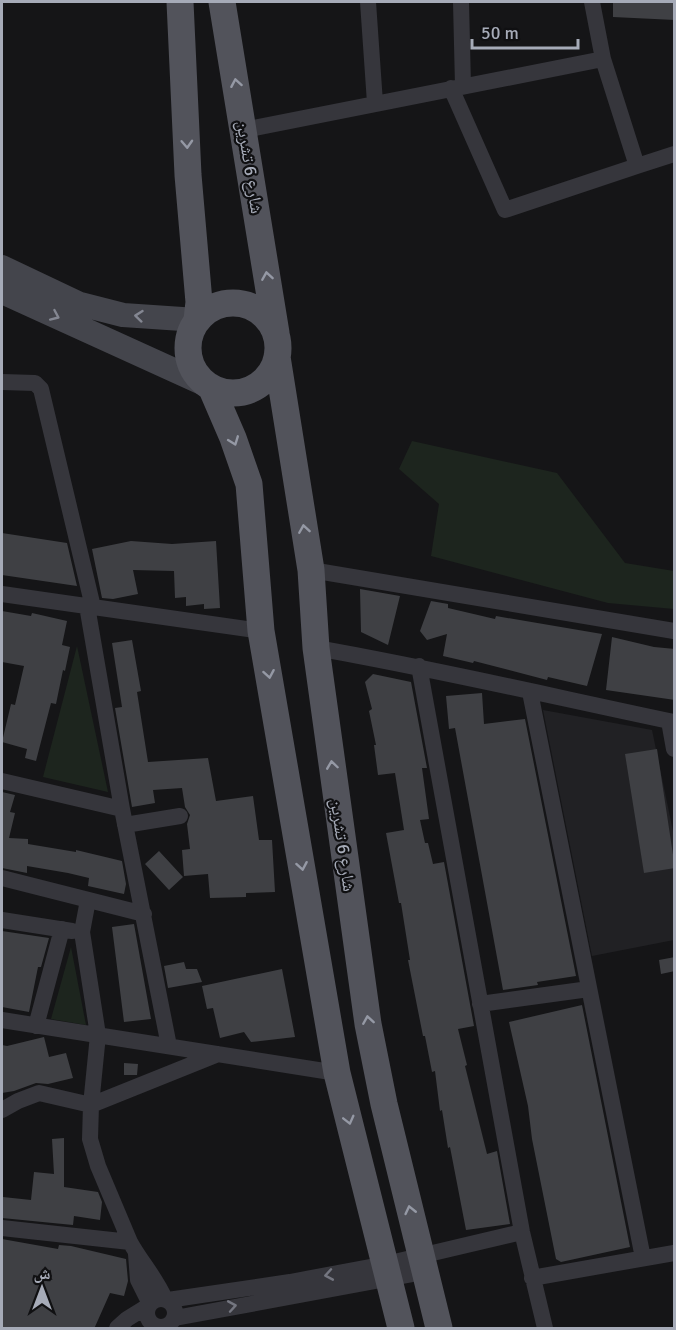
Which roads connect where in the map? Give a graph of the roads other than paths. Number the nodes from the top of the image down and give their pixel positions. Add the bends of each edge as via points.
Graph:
1 (368, 2) edge
2 (461, 2) edge
3 (592, 2) edge
4 (223, 6) edge
5 (179, 8) edge
6 (603, 59) junction
7 (457, 87) junction
8 (375, 103) junction
9 (244, 130) junction
10 (675, 154) edge
11 (637, 166) junction
12 (2, 267) edge
13 (2, 292) edge
14 (197, 320) junction
15 (277, 345) junction
16 (2, 382) edge
17 (211, 387) junction
18 (311, 570) junction
19 (2, 594) edge
20 (90, 607) junction
21 (261, 631) junction
22 (675, 631) edge
23 (316, 648) junction
24 (419, 666) junction
25 (530, 692) junction
26 (672, 722) edge
27 (675, 749) edge
28 (2, 781) edge
29 (180, 816) dead end
30 (123, 817) junction
31 (2, 878) edge
32 (88, 900) junction
33 (144, 914) junction
34 (2, 920) edge
35 (62, 929) junction
36 (82, 932) junction
37 (589, 988) junction
38 (480, 1004) junction
39 (2, 1020) edge
40 (36, 1026) junction
41 (98, 1035) junction
42 (169, 1046) junction
43 (218, 1054) junction
44 (337, 1073) junction
45 (91, 1106) junction
46 (2, 1110) edge
47 (2, 1228) edge
48 (522, 1232) junction
49 (133, 1248) junction
50 (675, 1253) edge
51 (643, 1258) junction
52 (422, 1264) junction
53 (388, 1272) junction
54 (532, 1278) junction
55 (158, 1302) junction
56 (164, 1325) edge
57 (117, 1329) edge
58 (401, 1329) edge
59 (439, 1329) edge
60 (546, 1329) edge

1 - 8 street
2 - 7 street
3 - 6 street
9 -> 4 main road, شارع 6 تشرين
5 -> 14 main road via 199,302
6 - 7 street
6 - 11 street
7 - 8 street
7 - 11 street via 505,210
8 - 9 street
15 -> 9 main road, شارع 6 تشرين
10 - 11 street
14 -> 12 main road via 123,315 80,304
13 -> 17 main road
14 - 15 main road via 220,305 248,305 270,321
14 - 17 main road via 190,334 191,364
15 - 17 main road via 272,370 252,389 238,393
18 -> 15 main road, شارع 6 تشرين
16 - 20 street via 35,383 41,389
17 -> 21 main road via 249,484
18 - 22 street
18 - 23 main road, شارع 6 تشرين
19 - 20 street
20 - 21 street
20 - 30 street
21 -> 44 main road
23 - 24 street
52 -> 23 main road, شارع 6 تشرين via 368,1024
24 - 25 street
24 - 38 street
25 - 26 street
25 - 37 street
26 - 27 street
28 - 30 street
29 - 30 street
30 - 33 street
31 - 32 street
32 - 33 street
32 - 36 street
33 - 42 street
34 - 35 street
35 - 36 street
35 - 40 street
36 - 41 street
37 - 38 street
37 - 51 street
38 - 48 street
39 - 40 street
40 - 41 street
41 - 42 street
41 - 45 street
42 - 43 street
43 - 44 street
43 - 45 street
44 -> 53 main road
45 - 46 street via 39,1093
45 - 49 street via 90,1138 98,1166
47 - 49 street
48 - 52 street
48 - 54 street
49 - 55 street via 153,1275
50 - 51 street
51 - 54 street
52 - 53 street
52 - 59 main road, شارع 6 تشرين
53 -> 55 street
56 -> 53 street via 200,1312
53 - 58 main road
54 - 60 street
55 - 56 street via 147,1315
55 - 56 street via 174,1306
55 - 57 street

